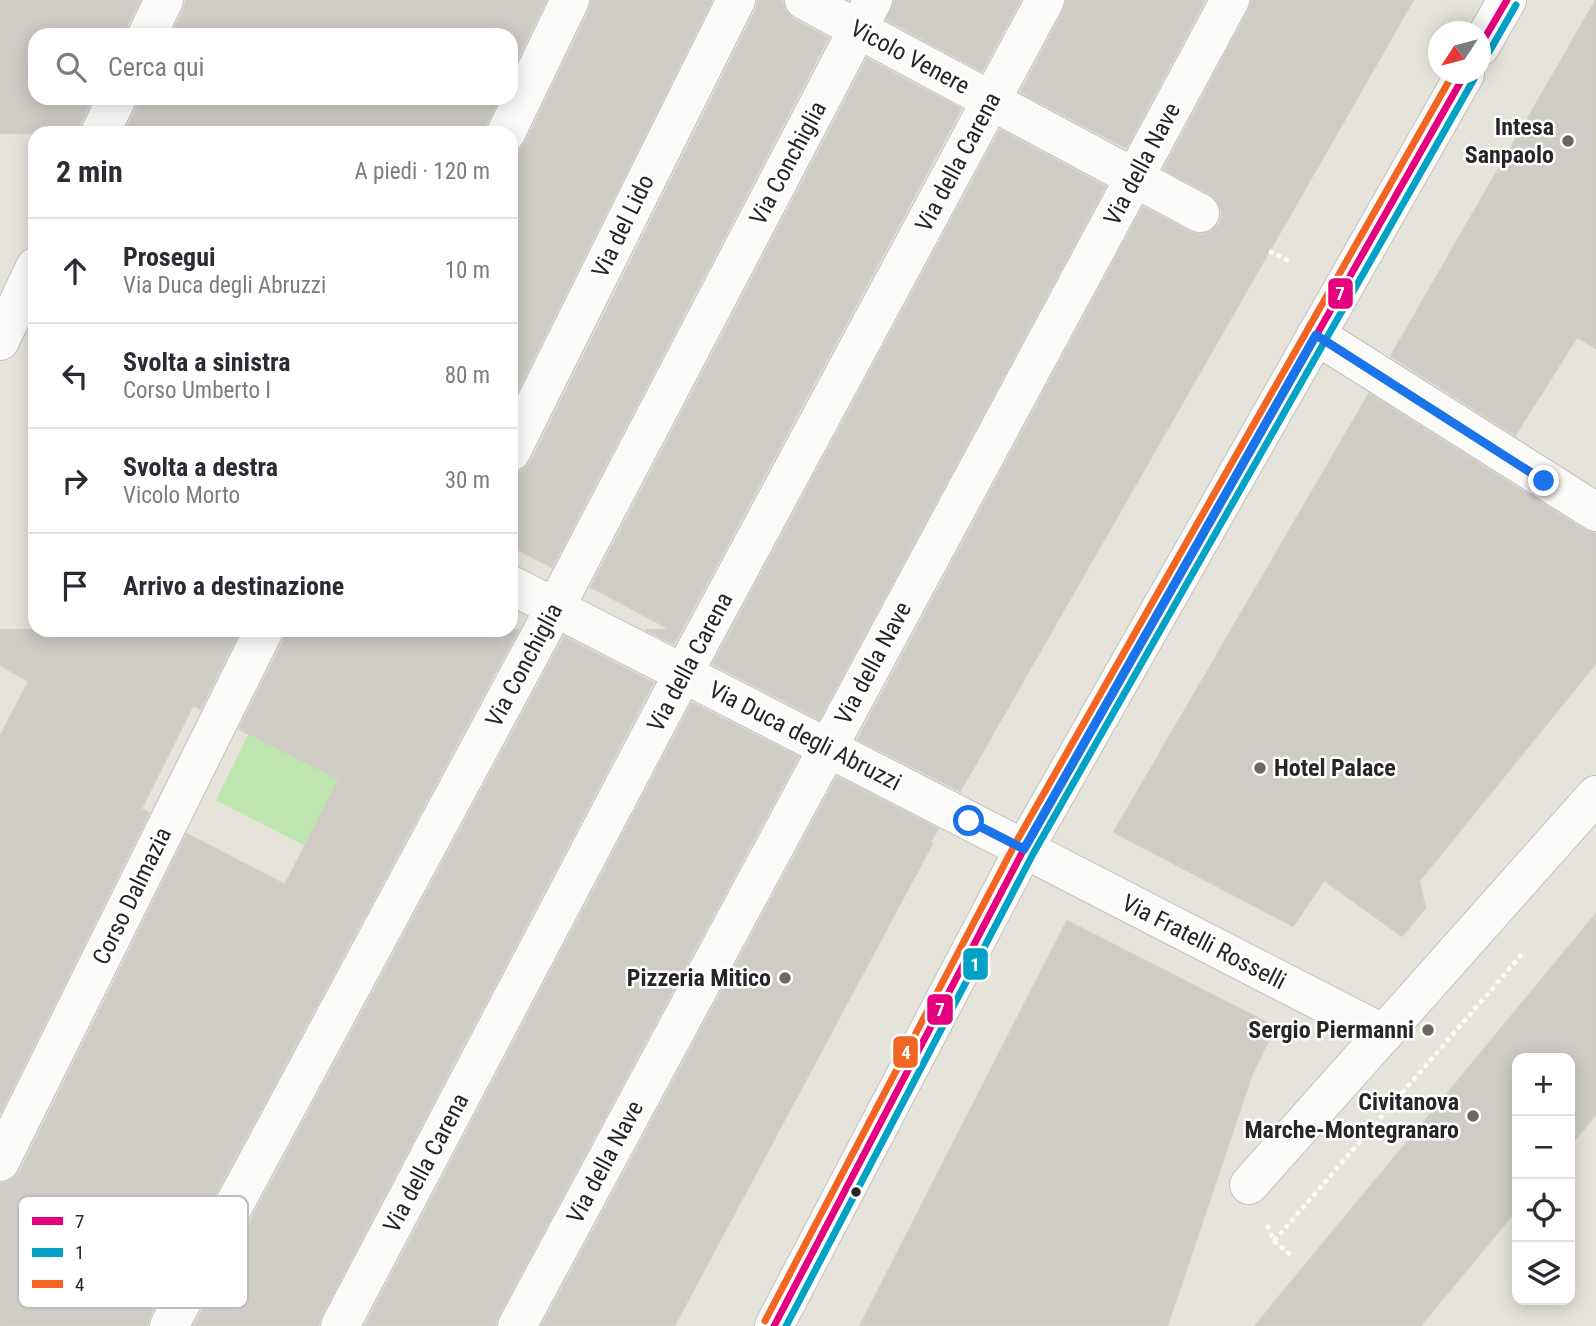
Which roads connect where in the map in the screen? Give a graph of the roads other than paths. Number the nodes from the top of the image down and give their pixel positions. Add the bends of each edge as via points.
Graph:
1 (164, 0) edge
2 (570, 0) edge
3 (736, 0) edge
4 (804, 0) edge
5 (1045, 0) edge
6 (1230, 0) edge
7 (1507, 0) edge
8 (865, 15) edge
9 (150, 28) edge
10 (1491, 28) edge
11 (1459, 84) edge
12 (114, 105) edge
13 (989, 105) junction
14 (103, 126) edge
15 (509, 126) edge
16 (1134, 178) junction
17 (1200, 213) dead end
18 (28, 286) edge
19 (11, 332) edge
20 (1316, 335) junction
21 (518, 438) edge
22 (1596, 512) edge
23 (518, 588) edge
24 (555, 607) junction
25 (261, 637) edge
26 (684, 673) junction
27 (828, 748) junction
28 (1596, 795) edge
29 (1024, 849) junction
30 (1384, 1034) junction
31 (0, 1162) edge
32 (1249, 1185) dead end
33 (239, 1196) edge
34 (179, 1308) edge
35 (169, 1326) edge
36 (341, 1326) edge
37 (517, 1326) edge
38 (774, 1326) edge

1 - 9 street
2 - 15 street
3 - 21 street, Via del Lido
4 - 8 street, Vicolo Venere
5 - 13 street, Via della Carena
6 - 16 street, Via della Nave
7 - 10 street
8 - 13 street, Vicolo Venere
8 - 24 street, Via Conchiglia
11 - 20 street
12 - 14 street
13 - 16 street, Vicolo Venere
13 - 26 street, Via della Carena
16 - 17 street, Vicolo Venere
16 - 27 street, Via della Nave
18 - 19 street
20 - 22 street
20 - 29 street
23 - 24 street, Via Duca degli Abruzzi
24 - 26 street, Via Duca degli Abruzzi
24 - 33 street, Via Conchiglia
25 - 31 street, Corso Dalmazia
26 - 27 street, Via Duca degli Abruzzi
26 - 36 street, Via della Carena
27 - 29 street, Via Duca degli Abruzzi
27 - 37 street, Via della Nave
28 - 30 street
29 - 30 street, Via Fratelli Rosselli
29 - 38 street
30 - 32 street
34 - 35 street, Via Conchiglia

